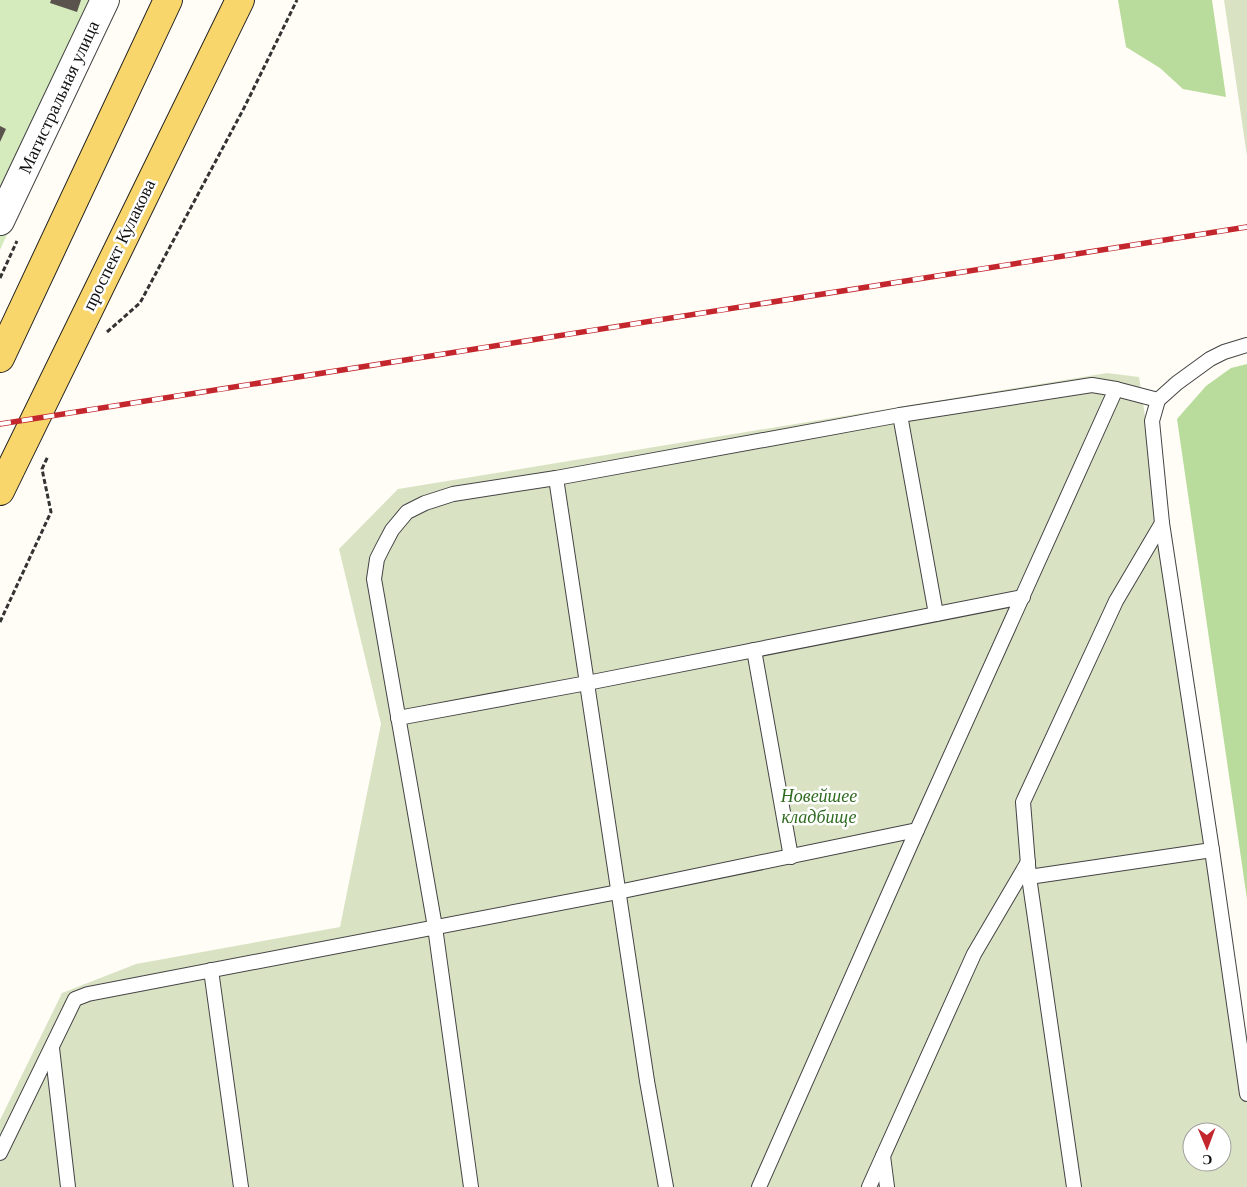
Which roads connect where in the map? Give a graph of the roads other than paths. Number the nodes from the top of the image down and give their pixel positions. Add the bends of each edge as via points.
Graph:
1 (105, 0) edge
2 (168, 0) edge
3 (240, 0) edge
4 (0, 221) edge
5 (1247, 345) edge
6 (1, 354) edge
7 (1116, 389) junction
8 (1158, 400) junction
9 (900, 415) junction
10 (556, 478) junction
11 (0, 491) edge
12 (1162, 524) junction
13 (1023, 597) junction
14 (936, 614) junction
15 (754, 650) junction
16 (586, 684) junction
17 (398, 718) junction
18 (918, 830) junction
19 (1212, 850) junction
20 (791, 857) junction
21 (1028, 862) junction
22 (1029, 877) junction
23 (618, 892) junction
24 (435, 928) junction
25 (211, 970) junction
26 (52, 1047) junction
27 (1247, 1094) edge
28 (0, 1153) edge
29 (883, 1156) junction
30 (68, 1187) edge
31 (241, 1187) edge
32 (471, 1187) edge
33 (666, 1187) edge
34 (759, 1187) edge
35 (869, 1187) edge
36 (888, 1187) edge
37 (1074, 1187) edge

1 - 4 street, Магистральная улица
2 - 6 main road
3 - 11 main road, проспект Кулакова
5 - 8 lane via 1210,359
7 - 8 lane
7 - 9 lane via 1092,385
7 - 13 lane
8 - 12 lane via 1152,421
9 - 10 lane
9 - 14 lane
10 - 16 lane
10 - 17 lane via 453,494 407,512 392,530 378,559 374,579
12 - 19 lane
12 - 21 lane via 1116,601 1024,802
13 - 14 lane
13 - 18 lane
14 - 15 lane
15 - 16 lane
15 - 20 lane
16 - 17 lane
16 - 23 lane
17 - 24 lane
18 - 20 lane
18 - 34 lane
19 - 22 lane
19 - 27 lane
20 - 23 lane
21 - 22 lane
21 - 29 lane via 974,954
22 - 37 lane
23 - 24 lane
23 - 33 lane
24 - 25 lane
24 - 32 lane
25 - 26 lane via 75,999
25 - 31 lane
26 - 28 lane
26 - 30 lane
29 - 35 lane
29 - 36 lane

